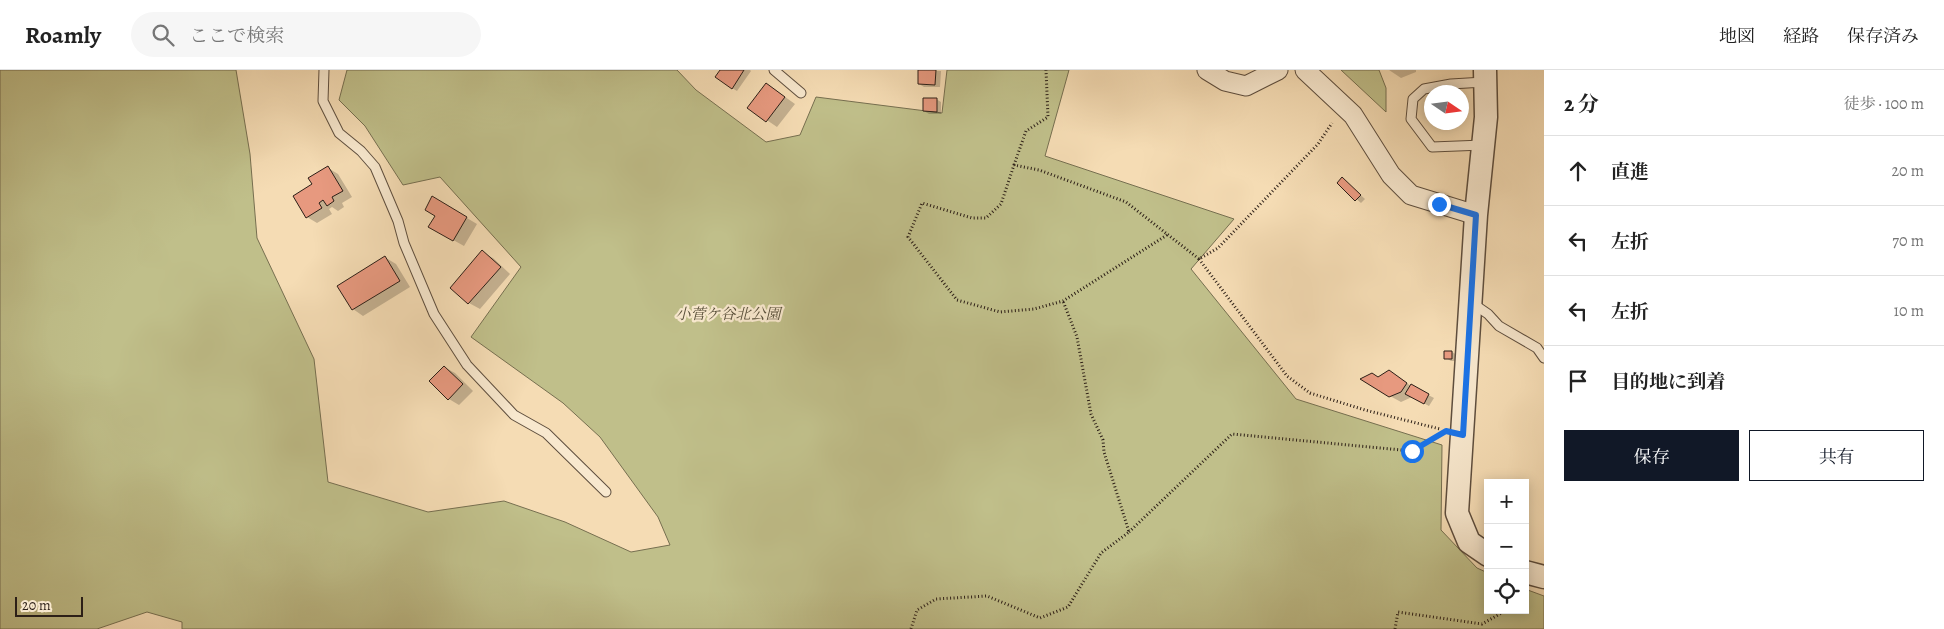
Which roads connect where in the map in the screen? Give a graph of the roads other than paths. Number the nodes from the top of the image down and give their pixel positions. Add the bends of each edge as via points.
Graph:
1 (324, 70) edge
2 (774, 70) edge
3 (1206, 70) edge
4 (1278, 70) edge
5 (1306, 70) edge
6 (1485, 76) edge
7 (801, 93) dead end
8 (1483, 145) junction
9 (1476, 215) junction
10 (1470, 302) junction
11 (1544, 358) edge
12 (606, 492) dead end
13 (1484, 552) edge
14 (1529, 573) edge
15 (1544, 577) edge

1 - 12 lane via 323,100 339,133 376,167 434,314 467,365 514,416 546,433
2 - 7 lane
3 - 4 street via 1246,86
5 - 9 street via 1353,115 1391,175 1411,195
6 - 8 street
6 - 8 lane via 1424,89 1413,99 1411,119 1432,147
8 - 9 street
9 - 10 street
10 - 11 lane via 1499,326 1537,348
10 - 13 street via 1457,513 1469,542
14 - 15 street

